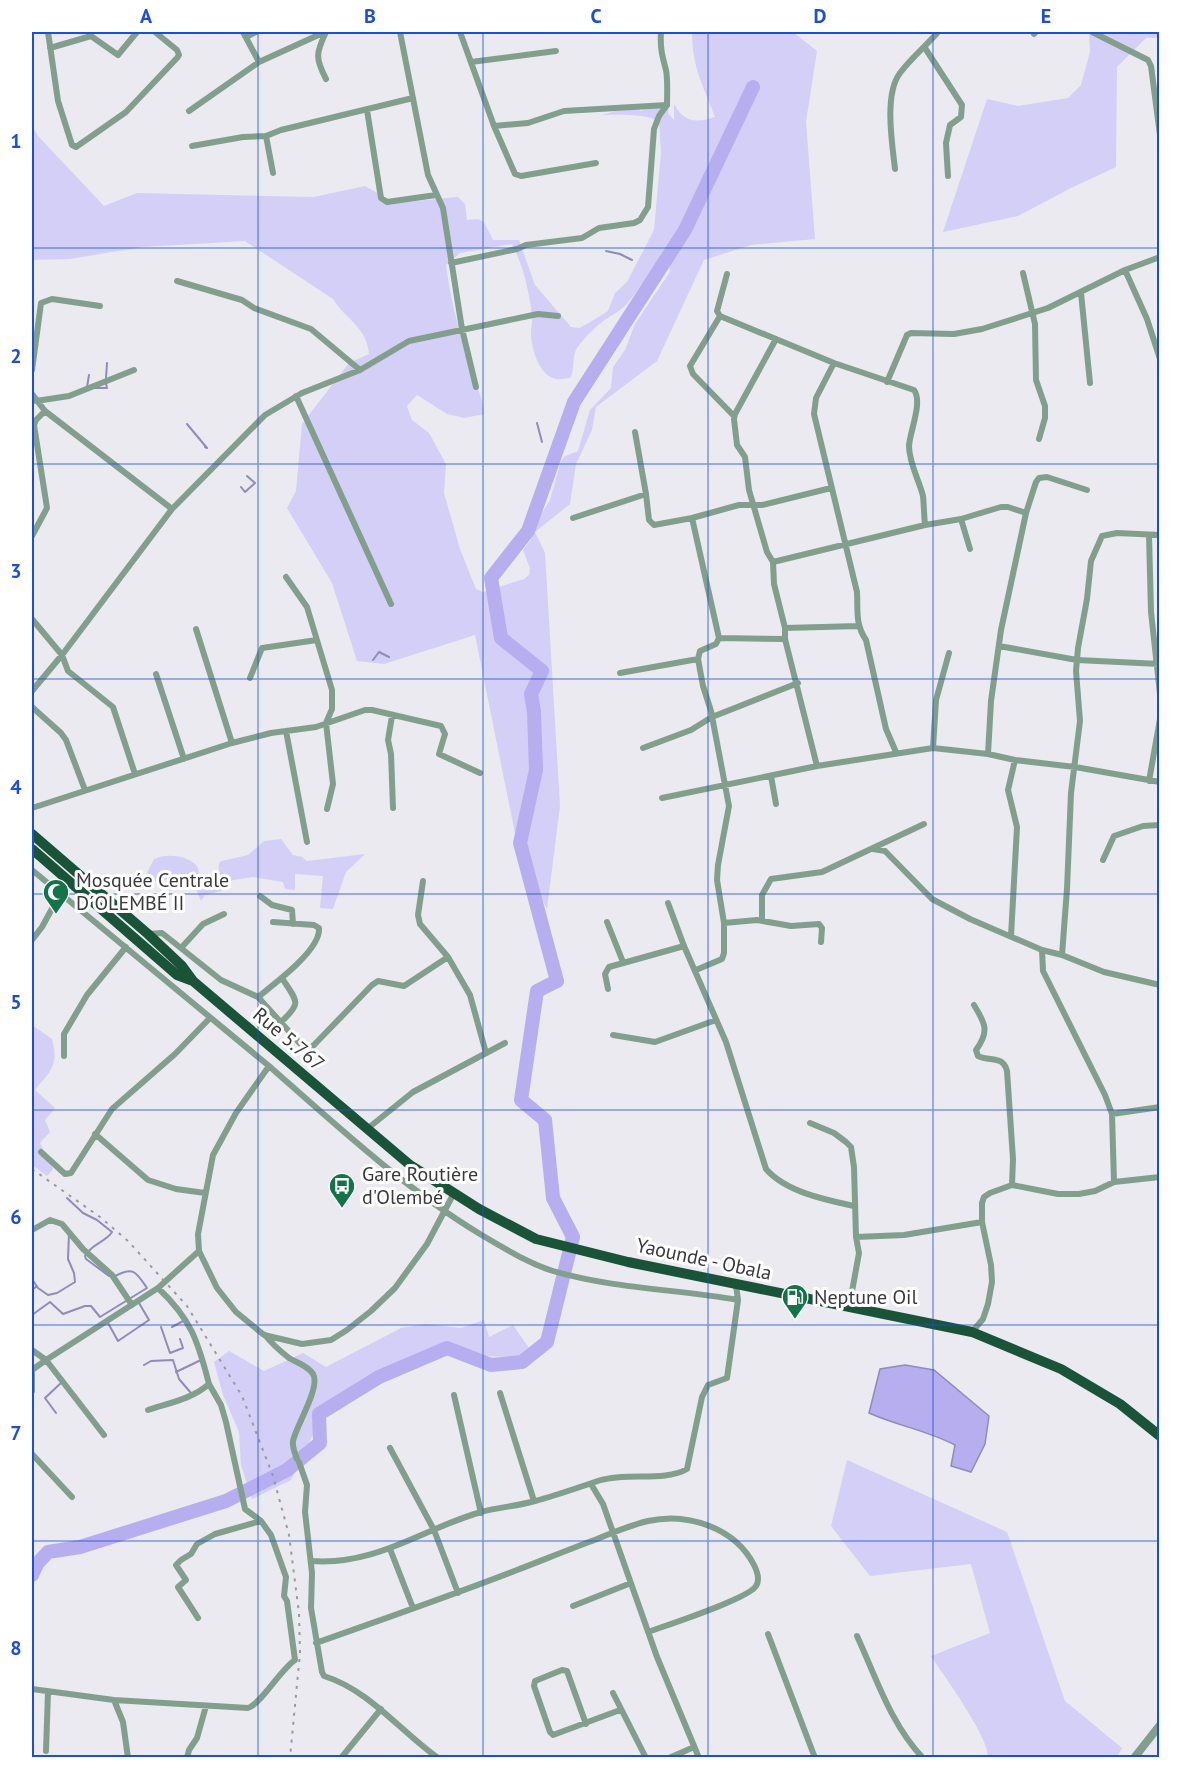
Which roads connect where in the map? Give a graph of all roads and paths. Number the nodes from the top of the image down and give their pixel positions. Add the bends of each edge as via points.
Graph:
1 (48, 32) edge
2 (137, 32) edge
3 (155, 32) edge
4 (256, 32) edge
5 (326, 32) edge
6 (400, 32) edge
7 (460, 32) edge
8 (661, 32) edge
9 (938, 32) edge
10 (1092, 32) edge
11 (245, 34) edge
12 (50, 48) junction
13 (925, 48) junction
14 (556, 51) dead end
15 (260, 62) junction
16 (471, 62) junction
17 (326, 79) dead end
18 (413, 98) junction
19 (668, 105) junction
20 (367, 110) junction
21 (189, 111) dead end
22 (494, 126) junction
23 (1160, 135) edge
24 (266, 136) junction
25 (192, 146) dead end
26 (596, 163) dead end
27 (895, 169) dead end
28 (273, 173) dead end
29 (948, 176) dead end
30 (436, 195) junction
31 (1160, 257) edge
32 (451, 263) junction
33 (1125, 270) junction
34 (1023, 273) dead end
35 (728, 274) dead end
36 (177, 281) dead end
37 (1081, 293) junction
38 (100, 306) dead end
39 (1032, 313) junction
40 (558, 316) dead end
41 (720, 316) junction
42 (462, 329) junction
43 (776, 339) junction
44 (1160, 359) edge
45 (834, 363) junction
46 (32, 370) edge
47 (134, 370) dead end
48 (360, 370) junction
49 (887, 382) junction
50 (1090, 383) dead end
51 (476, 387) dead end
52 (32, 394) edge
53 (296, 396) junction
54 (36, 401) junction
55 (45, 411) junction
56 (734, 416) junction
57 (635, 432) dead end
58 (1039, 439) dead end
59 (831, 488) junction
60 (1087, 490) dead end
61 (646, 494) junction
62 (755, 506) junction
63 (171, 509) junction
64 (1026, 513) junction
65 (573, 518) dead end
66 (692, 518) junction
67 (961, 519) junction
68 (925, 525) junction
69 (1149, 535) junction
70 (1160, 535) edge
71 (32, 536) edge
72 (847, 543) junction
73 (970, 549) dead end
74 (773, 562) junction
75 (286, 577) dead end
76 (391, 604) dead end
77 (32, 619) edge
78 (859, 627) junction
79 (785, 628) junction
80 (195, 629) dead end
81 (717, 637) junction
82 (785, 639) junction
83 (316, 640) junction
84 (999, 646) junction
85 (949, 653) dead end
86 (62, 655) junction
87 (698, 658) junction
88 (1077, 660) junction
89 (1158, 664) edge
90 (620, 673) dead end
91 (156, 675) dead end
92 (250, 678) dead end
93 (798, 683) junction
94 (32, 691) edge
95 (1160, 694) edge
96 (32, 707) edge
97 (392, 716) junction
98 (712, 717) junction
99 (1160, 719) edge
100 (326, 723) junction
101 (286, 731) junction
102 (232, 743) junction
103 (643, 748) dead end
104 (933, 748) junction
105 (896, 752) junction
106 (987, 753) junction
107 (184, 759) junction
108 (1015, 760) junction
109 (817, 766) junction
110 (1075, 767) junction
111 (480, 773) dead end
112 (135, 774) junction
113 (771, 776) junction
114 (1149, 781) junction
115 (1160, 782) edge
116 (724, 786) junction
117 (85, 790) junction
118 (662, 798) dead end
119 (777, 804) dead end
120 (32, 808) edge
121 (393, 808) dead end
122 (327, 809) dead end
123 (924, 824) dead end
124 (1160, 825) edge
125 (33, 842) edge
126 (307, 842) dead end
127 (873, 849) junction
128 (1103, 860) dead end
129 (32, 870) edge
130 (423, 880) dead end
131 (60, 894) junction
132 (260, 896) dead end
133 (668, 903) dead end
134 (224, 914) dead end
135 (762, 921) junction
136 (273, 922) dead end
137 (607, 922) dead end
138 (724, 922) junction
139 (293, 924) junction
140 (148, 934) junction
141 (1011, 936) junction
142 (32, 940) edge
143 (821, 942) dead end
144 (684, 946) junction
145 (126, 947) junction
146 (181, 948) junction
147 (1042, 950) junction
148 (1062, 955) junction
149 (448, 957) junction
150 (623, 962) junction
151 (696, 970) junction
152 (282, 978) junction
153 (193, 981) junction
154 (1160, 985) edge
155 (608, 989) dead end
156 (258, 997) junction
157 (974, 1005) dead end
158 (210, 1018) junction
159 (716, 1020) junction
160 (280, 1023) junction
161 (613, 1035) dead end
162 (505, 1043) dead end
163 (486, 1053) junction
164 (64, 1056) dead end
165 (269, 1066) junction
166 (1160, 1107) edge
167 (1112, 1114) junction
168 (810, 1123) dead end
169 (367, 1129) junction
170 (95, 1134) junction
171 (41, 1152) dead end
172 (1160, 1178) edge
173 (1114, 1182) junction
174 (1012, 1185) junction
175 (205, 1193) junction
176 (454, 1193) junction
177 (854, 1206) junction
178 (444, 1210) junction
179 (982, 1222) junction
180 (32, 1230) edge
181 (856, 1237) junction
182 (536, 1239) joint
183 (199, 1251) junction
184 (736, 1285) junction
185 (158, 1288) junction
186 (738, 1300) junction
187 (132, 1305) junction
188 (849, 1308) junction
189 (972, 1332) junction
190 (264, 1335) junction
191 (32, 1350) edge
192 (46, 1360) junction
193 (32, 1371) edge
194 (209, 1384) junction
195 (32, 1391) edge
196 (500, 1393) dead end
197 (454, 1395) dead end
198 (148, 1410) dead end
199 (104, 1435) dead end
200 (1160, 1436) edge
201 (390, 1448) dead end
202 (32, 1454) edge
203 (591, 1484) junction
204 (72, 1497) dead end
205 (534, 1501) junction
206 (481, 1512) junction
207 (261, 1521) junction
208 (434, 1530) junction
209 (612, 1533) junction
210 (390, 1549) junction
211 (311, 1561) junction
212 (630, 1583) junction
213 (458, 1593) junction
214 (573, 1606) dead end
215 (413, 1608) junction
216 (198, 1618) dead end
217 (648, 1632) junction
218 (768, 1634) dead end
219 (857, 1636) dead end
220 (316, 1643) junction
221 (32, 1689) edge
222 (48, 1692) junction
223 (613, 1693) dead end
224 (114, 1700) junction
225 (206, 1706) junction
226 (381, 1709) junction
227 (620, 1710) junction
228 (586, 1724) junction
229 (1160, 1725) edge
230 (694, 1746) junction
231 (45, 1751) dead end
232 (128, 1758) edge
233 (186, 1758) edge
234 (341, 1758) edge
235 (438, 1758) edge
236 (645, 1758) edge
237 (669, 1758) edge
238 (699, 1758) edge
239 (815, 1758) edge
240 (923, 1758) edge
241 (1134, 1758) edge

1 - 12 street
2 - 12 street via 118,54 91,36
3 - 12 street via 177,51 177,58 126,112 76,147 62,116
4 - 11 street
5 - 15 street
5 - 17 street via 317,56
6 - 18 street
7 - 16 street
8 - 19 street
9 - 13 street
10 - 23 street via 1148,60
11 - 15 street
13 - 27 street via 893,83 890,121
13 - 29 street via 962,105 961,117 950,125 946,143
14 - 16 street
15 - 21 street
16 - 22 street
18 - 20 street
18 - 30 street via 428,175
19 - 22 street via 564,111 528,123
19 - 32 street via 654,129 648,207 640,220 599,228 582,238 526,245
20 - 24 street
20 - 30 street via 381,198 387,202
22 - 26 street via 518,176
24 - 25 street
24 - 28 street
30 - 32 street via 443,208
31 - 33 street
32 - 42 street
33 - 37 street
33 - 44 street
34 - 39 street
35 - 41 street via 717,310
36 - 48 street via 242,300 311,329
37 - 39 street
37 - 50 street
38 - 46 street via 52,299 41,303
39 - 49 street via 962,333 911,333
39 - 58 street via 1036,380 1045,406
40 - 42 street via 538,314
41 - 43 street
41 - 56 street via 690,366 693,374
42 - 48 street via 409,341
42 - 51 street
43 - 45 street
43 - 56 street
45 - 49 street
45 - 59 street via 816,398 814,414
47 - 54 street via 69,396
48 - 53 street
49 - 68 street via 914,390 918,395 909,446
52 - 54 street
53 - 63 street via 265,416
53 - 76 street
54 - 55 street
55 - 63 street
55 - 71 street via 34,425 46,511
56 - 62 street via 737,445 745,458
57 - 61 street
59 - 62 street
59 - 72 street
60 - 64 street via 1043,476 1036,482
61 - 65 street
61 - 66 street via 649,520 654,525
62 - 66 street via 739,505
62 - 74 street
63 - 86 street
64 - 67 street via 1001,507
64 - 84 street
66 - 81 street
67 - 68 street
67 - 73 street
68 - 72 street
69 - 70 street
69 - 88 street via 1102,536 1091,561
69 - 89 street via 1151,612
72 - 74 street
72 - 78 street
74 - 79 street
75 - 83 street via 307,607
77 - 86 street
78 - 79 street
78 - 105 street via 870,654 886,729
79 - 82 street
80 - 102 street
81 - 82 street
81 - 87 street via 716,644 700,651
82 - 93 street
83 - 92 street via 262,648
83 - 100 street via 332,690 332,709
84 - 88 street
84 - 106 street
85 - 104 street via 936,700
86 - 94 street
86 - 112 street via 68,671 113,707
87 - 90 street
87 - 98 street
88 - 89 street
88 - 110 street via 1080,721
89 - 95 street
91 - 107 street
93 - 98 street
93 - 109 street
96 - 117 street via 66,740
97 - 100 street via 365,710
97 - 111 street via 441,726 445,734 439,754
97 - 121 street via 388,740
98 - 103 street via 691,730
98 - 116 street
99 - 114 street
100 - 101 street
100 - 122 street via 333,784
101 - 102 street
101 - 126 street
102 - 107 street
104 - 105 street
104 - 106 street
105 - 109 street
106 - 108 street
107 - 112 street
108 - 110 street
108 - 141 street via 1008,790 1017,827
109 - 113 street
110 - 114 street
110 - 148 street
112 - 117 street
113 - 116 street
113 - 119 street
114 - 115 street
116 - 118 street
116 - 138 street via 729,813 717,880
117 - 120 street
123 - 127 street
124 - 128 street via 1143,826 1114,837
125 - 140 highway
125 - 153 highway, Rue 5.767 via 177,975
127 - 135 street via 816,874 771,879 762,895
127 - 141 street via 885,851 933,899
129 - 131 street
130 - 149 street via 420,924
131 - 142 street
131 - 145 street
132 - 139 street via 272,905 292,910
133 - 144 street
134 - 146 street via 202,924
135 - 138 street
135 - 143 street via 791,926 819,924
136 - 139 street
137 - 150 street
138 - 151 street via 724,956
139 - 152 street via 316,926 319,934 302,959
140 - 146 street via 162,933
140 - 153 highway
141 - 147 street
144 - 150 street
144 - 151 street
145 - 158 street
145 - 164 street via 87,995 64,1034
146 - 156 street via 221,980
147 - 148 street
147 - 167 street via 1043,971
148 - 154 street via 1104,972
149 - 160 street via 404,986 378,981 372,985 310,1049 304,1048
149 - 163 street via 470,995
150 - 155 street via 606,969
151 - 159 street
152 - 156 street
152 - 160 street via 296,1005
153 - 169 highway, Rue 5.767
156 - 160 street
157 - 174 street via 985,1024 983,1040 976,1050 978,1056 1001,1060 1007,1071
158 - 165 street
158 - 170 street via 176,1054 112,1109
159 - 161 street via 655,1042
159 - 177 street via 766,1169 790,1186
162 - 163 street
163 - 169 street via 413,1092
165 - 175 street via 219,1143
165 - 178 street via 380,1164
166 - 167 street
167 - 173 street
168 - 177 street via 834,1133 850,1147
169 - 176 highway, Rue 5.767 via 410,1165
170 - 171 street via 69,1175
170 - 175 street via 148,1180
172 - 173 street
173 - 174 street via 1079,1194
174 - 179 street via 984,1197
175 - 183 street
176 - 178 street
176 - 182 highway, Rue 5.767
177 - 181 street
178 - 186 street via 522,1258 551,1270 624,1286
178 - 190 street via 427,1244 395,1288 346,1330 331,1340 302,1344
179 - 181 street via 904,1235
179 - 189 street via 992,1282 983,1319
180 - 187 street via 50,1220 62,1224 112,1275
181 - 188 street via 859,1253
182 - 184 highway, Yaounde - Obala
183 - 185 street
183 - 190 street via 226,1301
184 - 186 street
184 - 188 highway, Yaounde - Obala
185 - 187 street
185 - 194 street via 177,1307 194,1334
186 - 203 street via 727,1378 708,1385 702,1397 687,1469 673,1474 608,1478
187 - 192 street
188 - 189 highway, Yaounde - Obala
189 - 200 highway, Yaounde - Obala via 1060,1369 1120,1404
190 - 211 street via 313,1374 309,1400 293,1440 308,1485 305,1512
191 - 192 street
192 - 193 street
192 - 199 street
193 - 195 street
194 - 198 street via 189,1397
194 - 207 street via 226,1422 245,1509
196 - 205 street
197 - 206 street
201 - 208 street
202 - 204 street
203 - 205 street
203 - 209 street via 603,1504
205 - 206 street
206 - 208 street
207 - 216 street via 215,1534 197,1544 176,1565 186,1580 178,1587
207 - 225 street via 286,1577 284,1596 294,1660 253,1707
208 - 210 street
208 - 213 street
209 - 212 street
209 - 213 street
209 - 217 street via 650,1520 704,1524 737,1542 758,1575 756,1587 750,1592
210 - 211 street via 360,1558
210 - 215 street
211 - 220 street
212 - 214 street
212 - 217 street
213 - 215 street
215 - 220 street
217 - 230 street
218 - 239 street
219 - 240 street via 896,1720
220 - 226 street via 324,1676 338,1680
221 - 222 street
222 - 224 street
222 - 231 street
223 - 227 street
224 - 225 street
224 - 232 street via 123,1722
225 - 233 street via 197,1738
226 - 234 street
226 - 235 street
227 - 228 street
227 - 236 street
228 - 228 street via 567,1671 535,1681 553,1735
229 - 241 street
230 - 237 street
230 - 238 street

